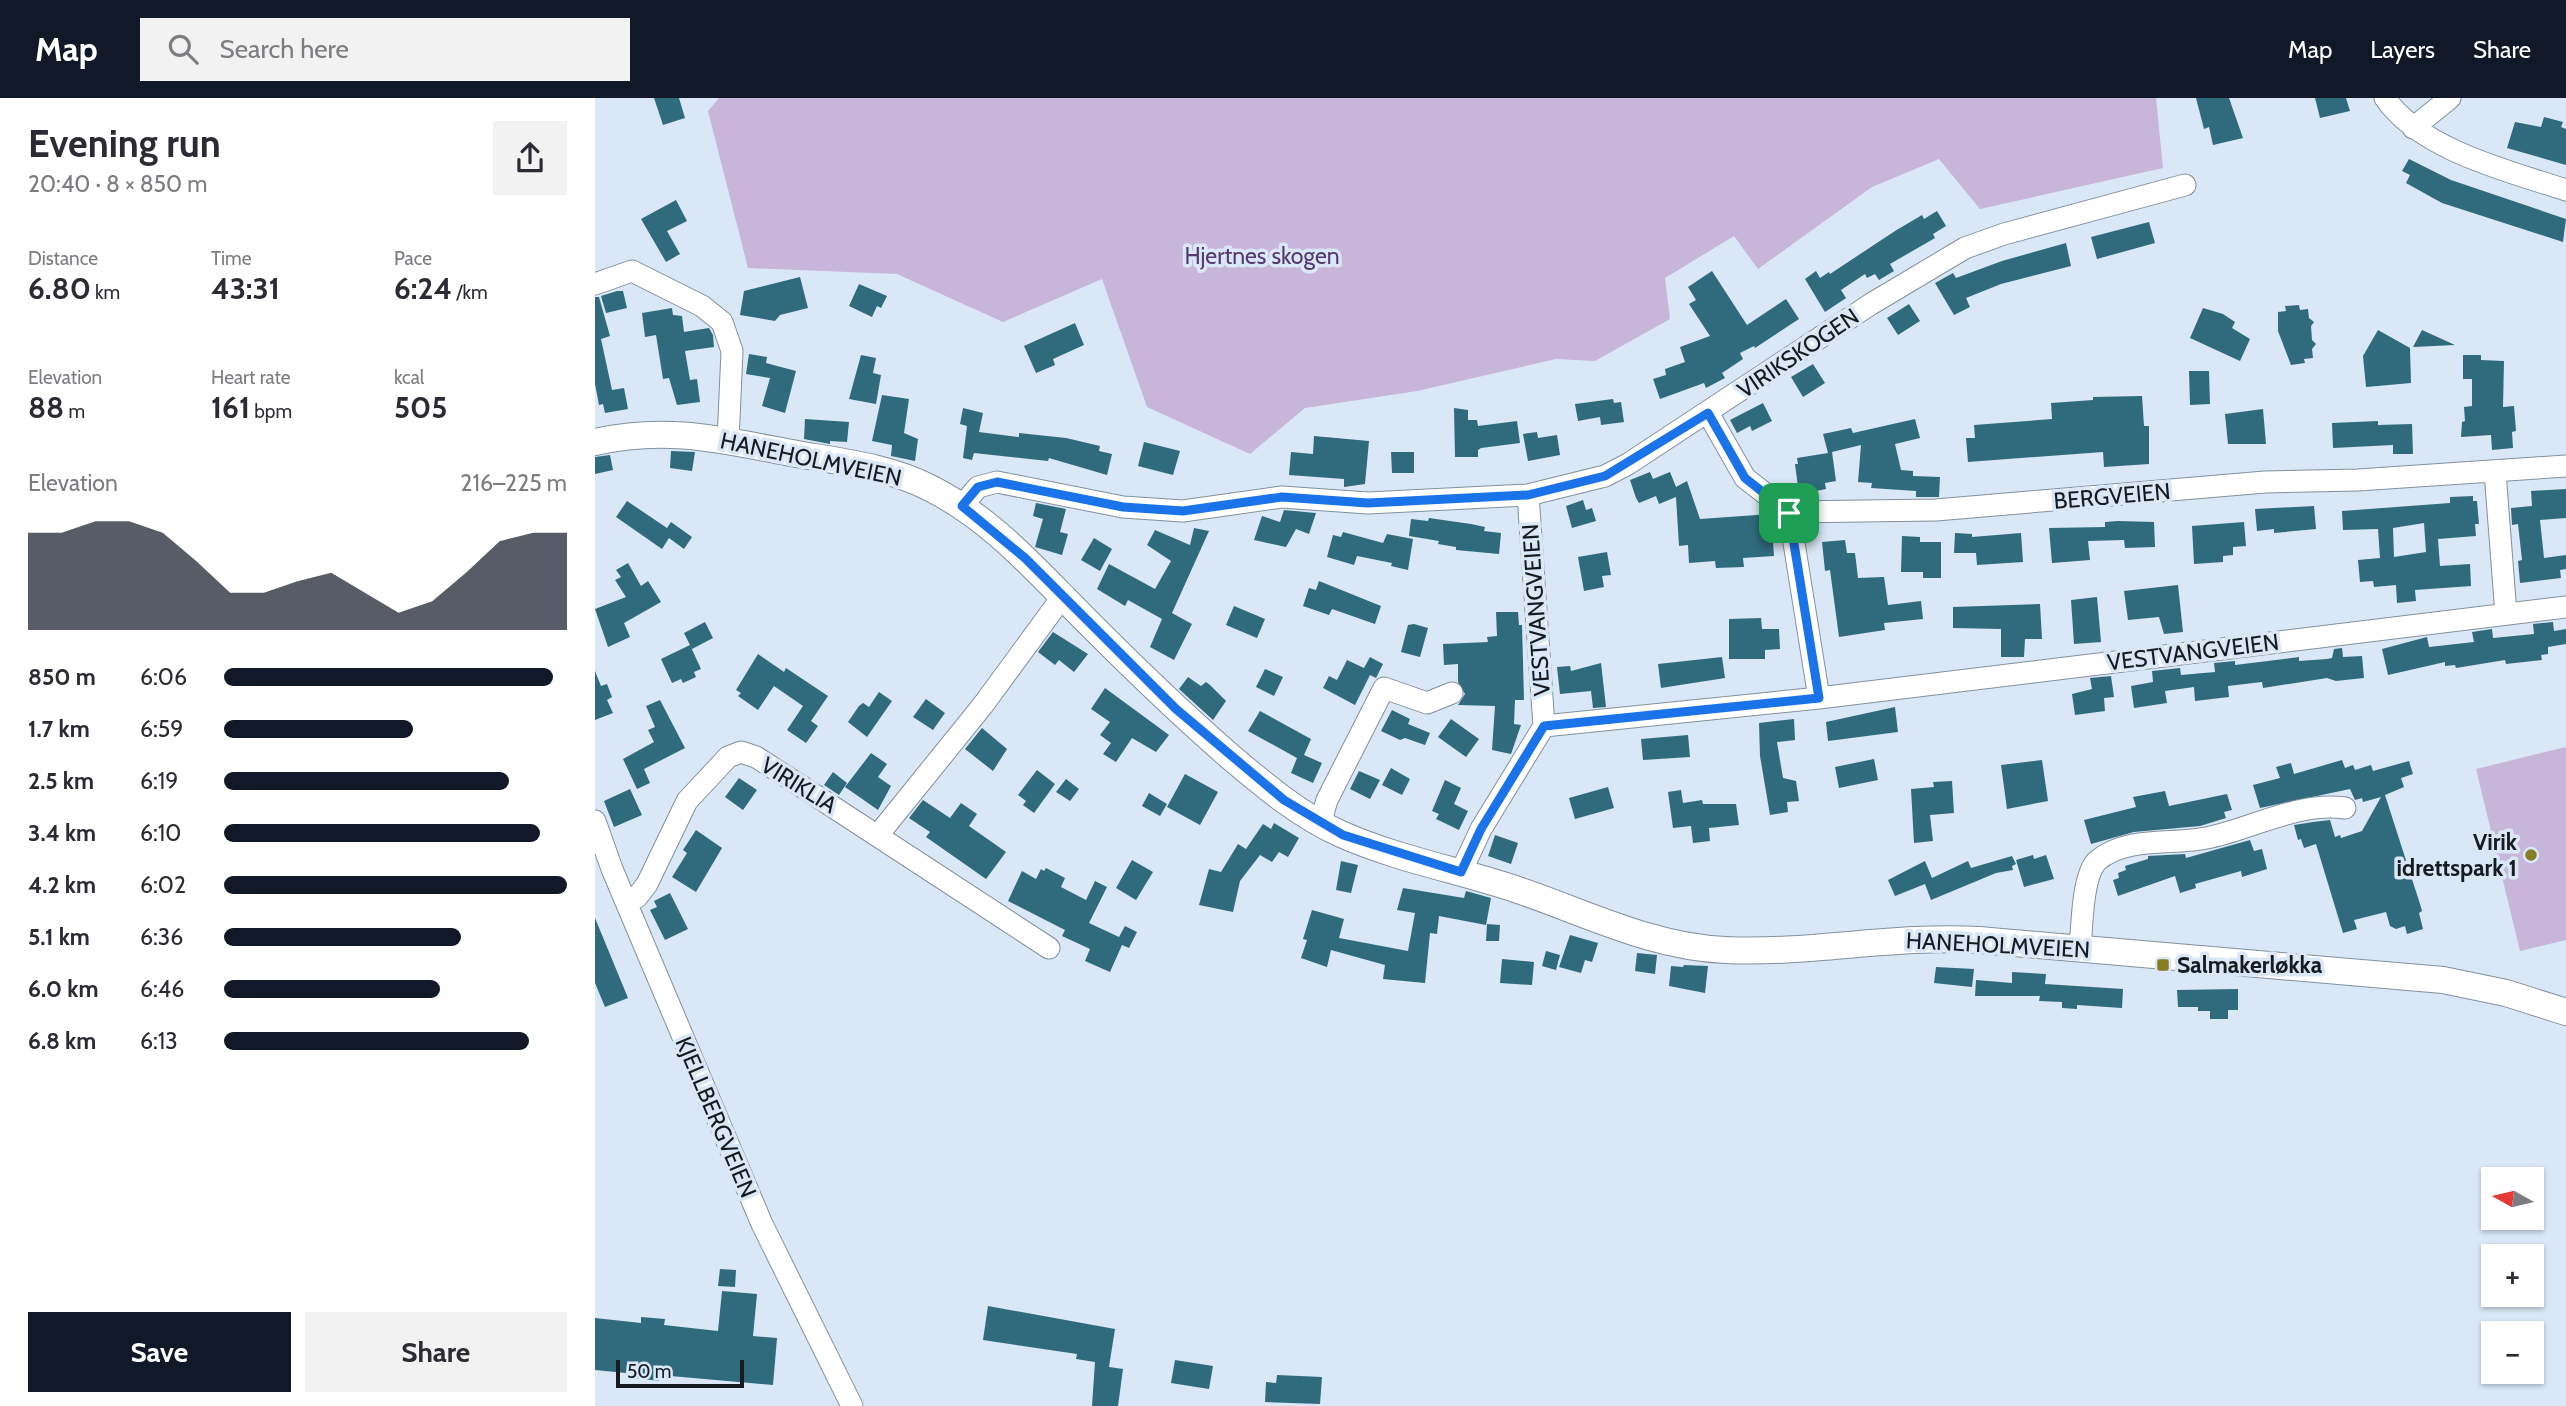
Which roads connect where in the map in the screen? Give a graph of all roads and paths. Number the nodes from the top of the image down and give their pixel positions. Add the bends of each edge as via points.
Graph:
1 (2385, 98) edge
2 (2451, 98) edge
3 (2413, 128) junction
4 (2185, 185) dead end
5 (2566, 190) edge
6 (595, 284) edge
7 (1708, 413) junction
8 (728, 441) junction
9 (595, 443) edge
10 (2566, 466) edge
11 (2495, 472) junction
12 (1528, 495) junction
13 (962, 506) junction
14 (1789, 513) junction
15 (1063, 596) junction
16 (2566, 607) edge
17 (2506, 614) junction
18 (1452, 693) dead end
19 (1819, 698) junction
20 (1544, 726) junction
21 (2344, 808) dead end
22 (595, 821) edge
23 (1320, 824) junction
24 (878, 835) junction
25 (599, 844) edge
26 (1461, 872) junction
27 (627, 902) junction
28 (1049, 948) dead end
29 (2080, 949) junction
30 (2566, 1012) edge
31 (852, 1406) edge

1 - 3 street
2 - 3 street
3 - 5 street via 2485,163
4 - 7 street, VIRIKSKOGEN via 1965,248 1871,304
6 - 8 street via 632,271 702,306 722,322 731,351
7 - 12 street, VIRIKSKOGEN via 1605,476
7 - 14 street via 1745,478
8 - 9 main road, HANEHOLMVEIEN via 650,433
8 - 13 main road, HANEHOLMVEIEN via 890,473
10 - 11 street, BERGVEIEN
11 - 14 street, BERGVEIEN via 2265,482 1949,510
11 - 17 street
12 - 13 street, VIRIKSKOGEN via 1368,503 1282,497 1183,511 1123,507 997,482 978,487
12 - 20 street, VESTVANGVEIEN
13 - 15 main road, HANEHOLMVEIEN via 996,531
14 - 19 street
15 - 23 main road, HANEHOLMVEIEN via 1176,709 1253,776
15 - 24 street
16 - 17 street, VESTVANGVEIEN
17 - 19 street, VESTVANGVEIEN
18 - 23 street via 1427,703 1384,688 1327,800
19 - 20 street, VESTVANGVEIEN
20 - 26 street, VESTVANGVEIEN via 1481,829
21 - 29 street via 2314,806 2211,837 2146,844 2104,857 2090,872
22 - 25 street, KJELLBERGVEIEN
23 - 26 main road, HANEHOLMVEIEN
24 - 27 street, VIRIKLIA via 756,757 736,753 711,773 687,802 647,884
24 - 28 street, VIRIKLIA
25 - 27 street, KJELLBERGVEIEN
26 - 29 main road, HANEHOLMVEIEN via 1637,934 1699,948 1761,951 1943,938
27 - 31 street, KJELLBERGVEIEN via 762,1224
29 - 30 main road, HANEHOLMVEIEN via 2443,980

